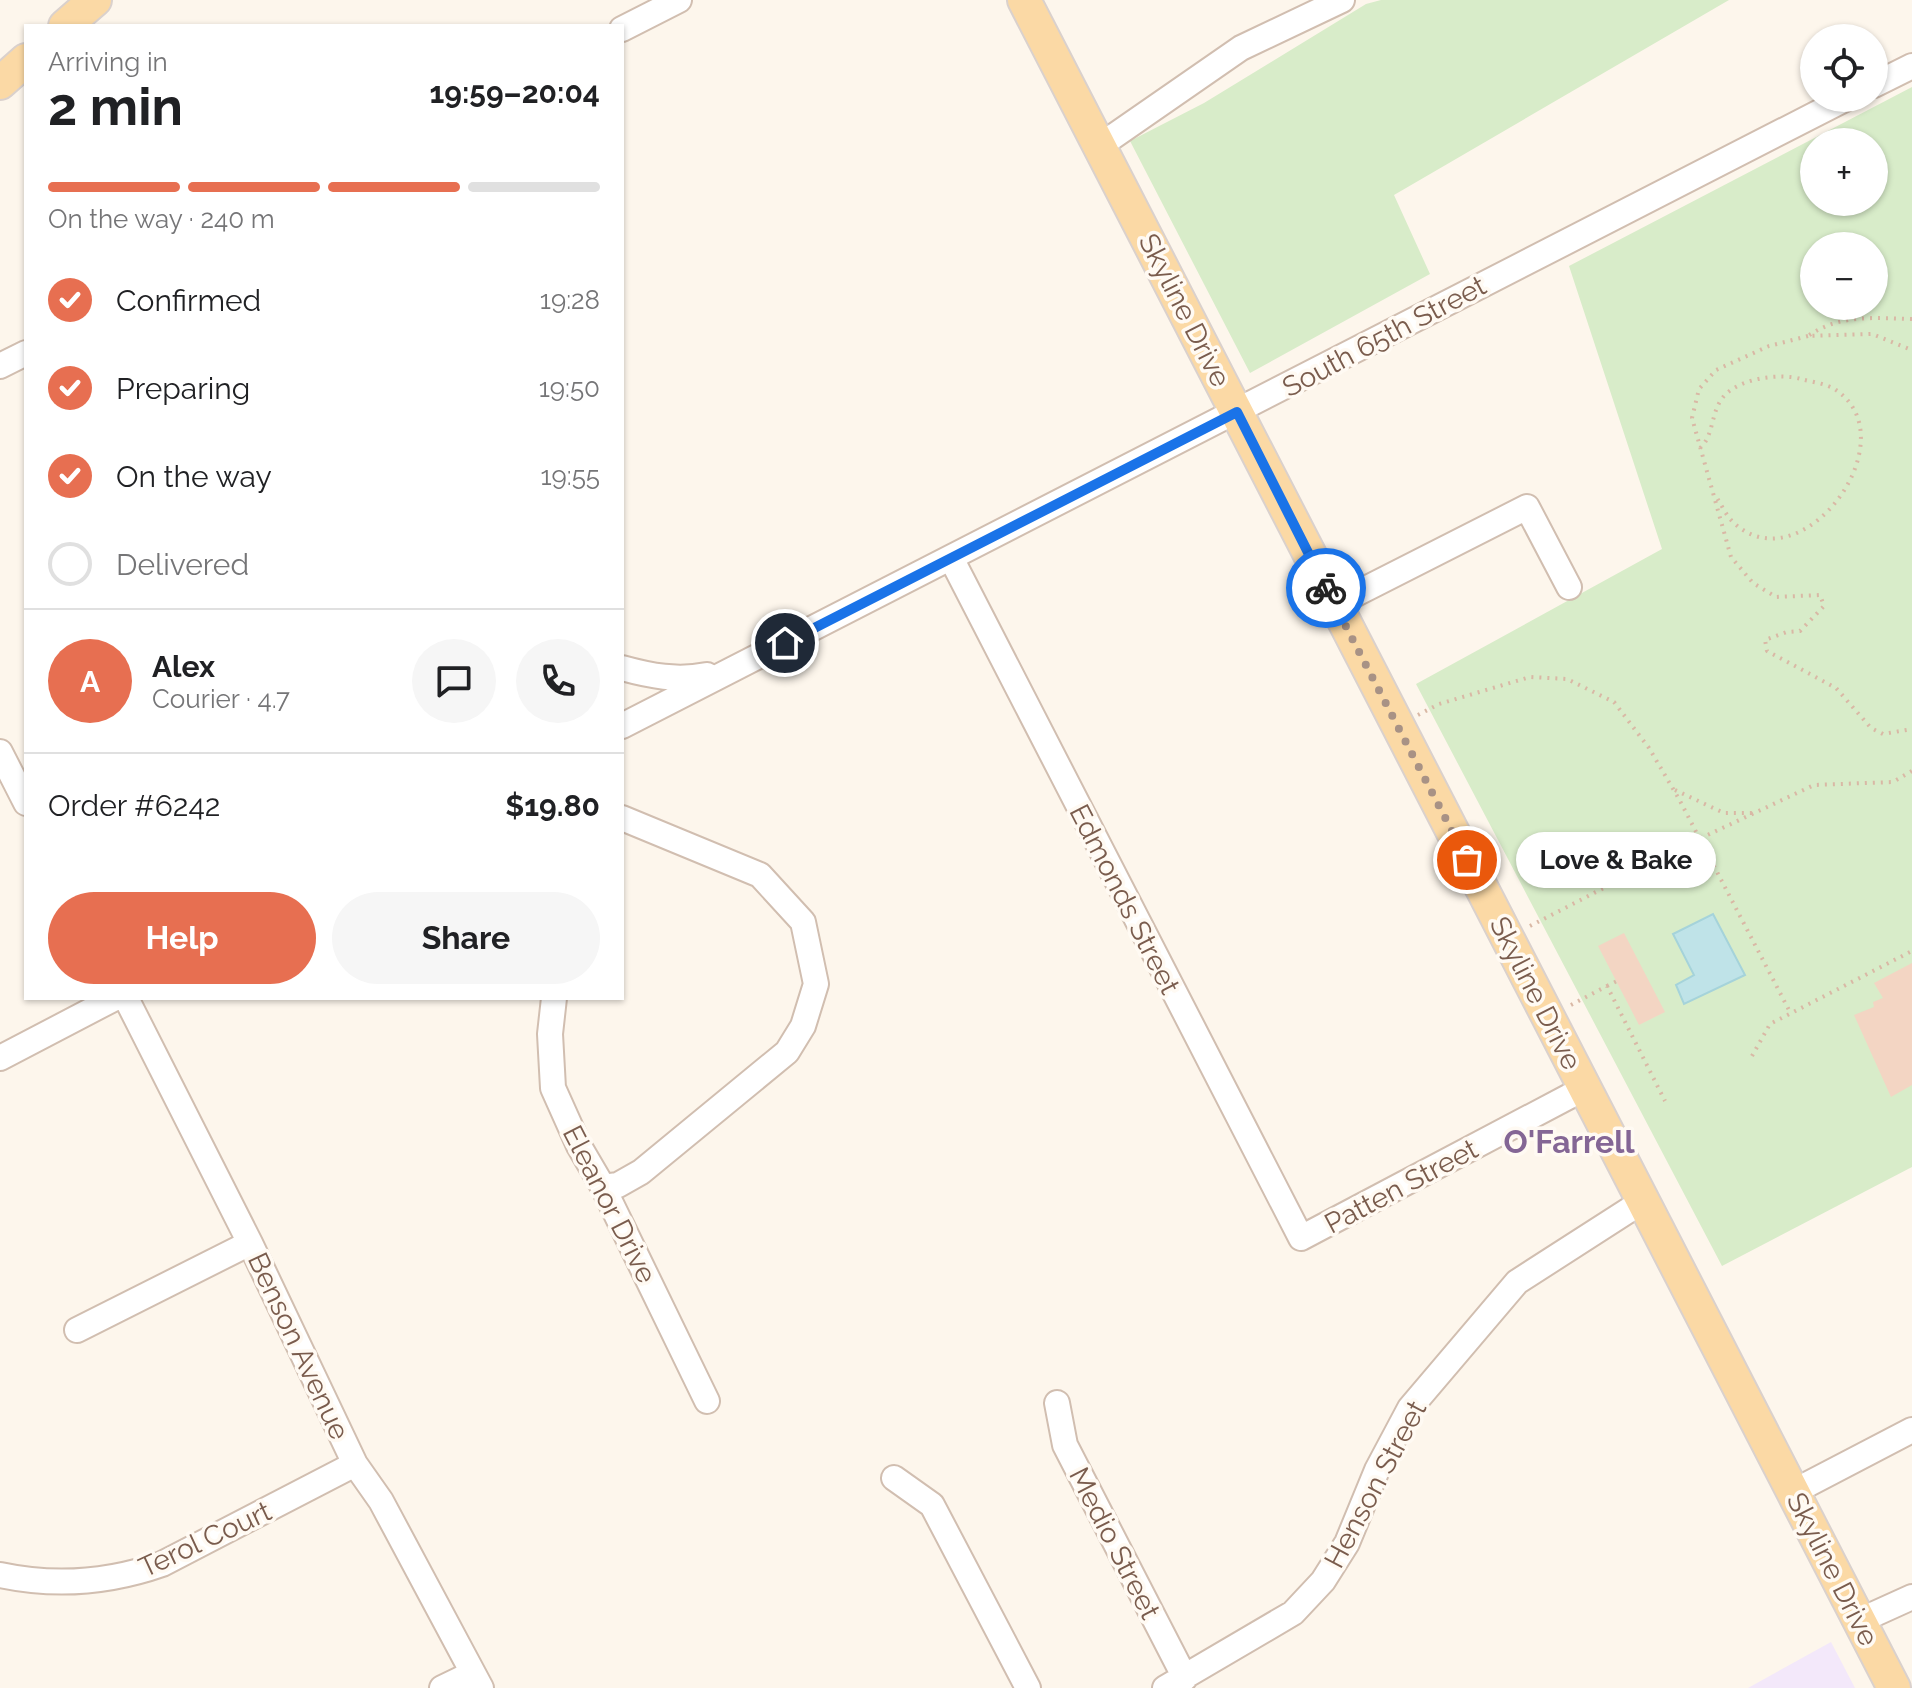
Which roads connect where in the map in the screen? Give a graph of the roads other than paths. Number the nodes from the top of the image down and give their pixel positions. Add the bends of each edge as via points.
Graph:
1 (679, 0) edge
2 (1024, 0) edge
3 (1342, 0) edge
4 (624, 28) edge
5 (24, 62) edge
6 (1912, 66) edge
7 (1888, 78) edge
8 (0, 83) edge
9 (1819, 112) edge
10 (1101, 145) junction
11 (24, 354) edge
12 (0, 366) edge
13 (1237, 412) junction
14 (951, 558) junction
15 (1569, 587) dead end
16 (1334, 605) junction
17 (624, 669) edge
18 (729, 671) junction
19 (624, 725) edge
20 (0, 752) edge
21 (13, 776) edge
22 (24, 799) edge
23 (624, 819) edge
24 (111, 1000) edge
25 (127, 1000) edge
26 (554, 1000) edge
27 (0, 1058) edge
28 (1585, 1088) junction
29 (603, 1187) junction
30 (1643, 1201) junction
31 (1301, 1238) joint
32 (250, 1243) junction
33 (77, 1330) dead end
34 (707, 1401) dead end
35 (1057, 1403) dead end
36 (1912, 1430) edge
37 (355, 1464) junction
38 (894, 1478) dead end
39 (1793, 1492) junction
40 (0, 1575) edge
41 (1912, 1597) edge
42 (1859, 1621) junction
43 (477, 1680) edge
44 (1175, 1683) edge
45 (442, 1688) edge
46 (1028, 1688) edge
47 (1894, 1688) edge

1 - 4 street
2 - 10 main road, Skyline Drive
3 - 10 street via 1241,48
5 - 8 main road
6 - 7 street
9 - 13 street, South 65th Street
10 - 13 main road, Skyline Drive
11 - 12 street
13 - 14 street, South 65th Street
13 - 16 main road, Skyline Drive
14 - 18 street, South 65th Street
14 - 31 street, Edmonds Street
15 - 16 street via 1527,507
16 - 28 main road, Skyline Drive
17 - 18 street via 688,679
18 - 19 street, South 65th Street
20 - 21 street
21 - 22 street
23 - 29 street via 760,875 803,922 816,984 803,1026 787,1052 641,1172
24 - 27 street
25 - 32 street, Benson Avenue
26 - 29 street, Eleanor Drive via 553,1088
28 - 30 main road, Skyline Drive
28 - 31 street, Patten Street
29 - 34 street, Eleanor Drive
30 - 39 main road, Skyline Drive
30 - 44 street, Henson Street via 1517,1282 1410,1408 1347,1543 1323,1581 1293,1613
32 - 33 street
32 - 37 street, Benson Avenue
35 - 44 street, Medio Street via 1065,1445
36 - 39 street
37 - 40 street, Terol Court via 135,1574 77,1583
37 - 43 street, Benson Avenue via 381,1501
38 - 46 street via 932,1505
39 - 42 main road, Skyline Drive
41 - 42 street
42 - 47 main road, Skyline Drive
43 - 45 street

